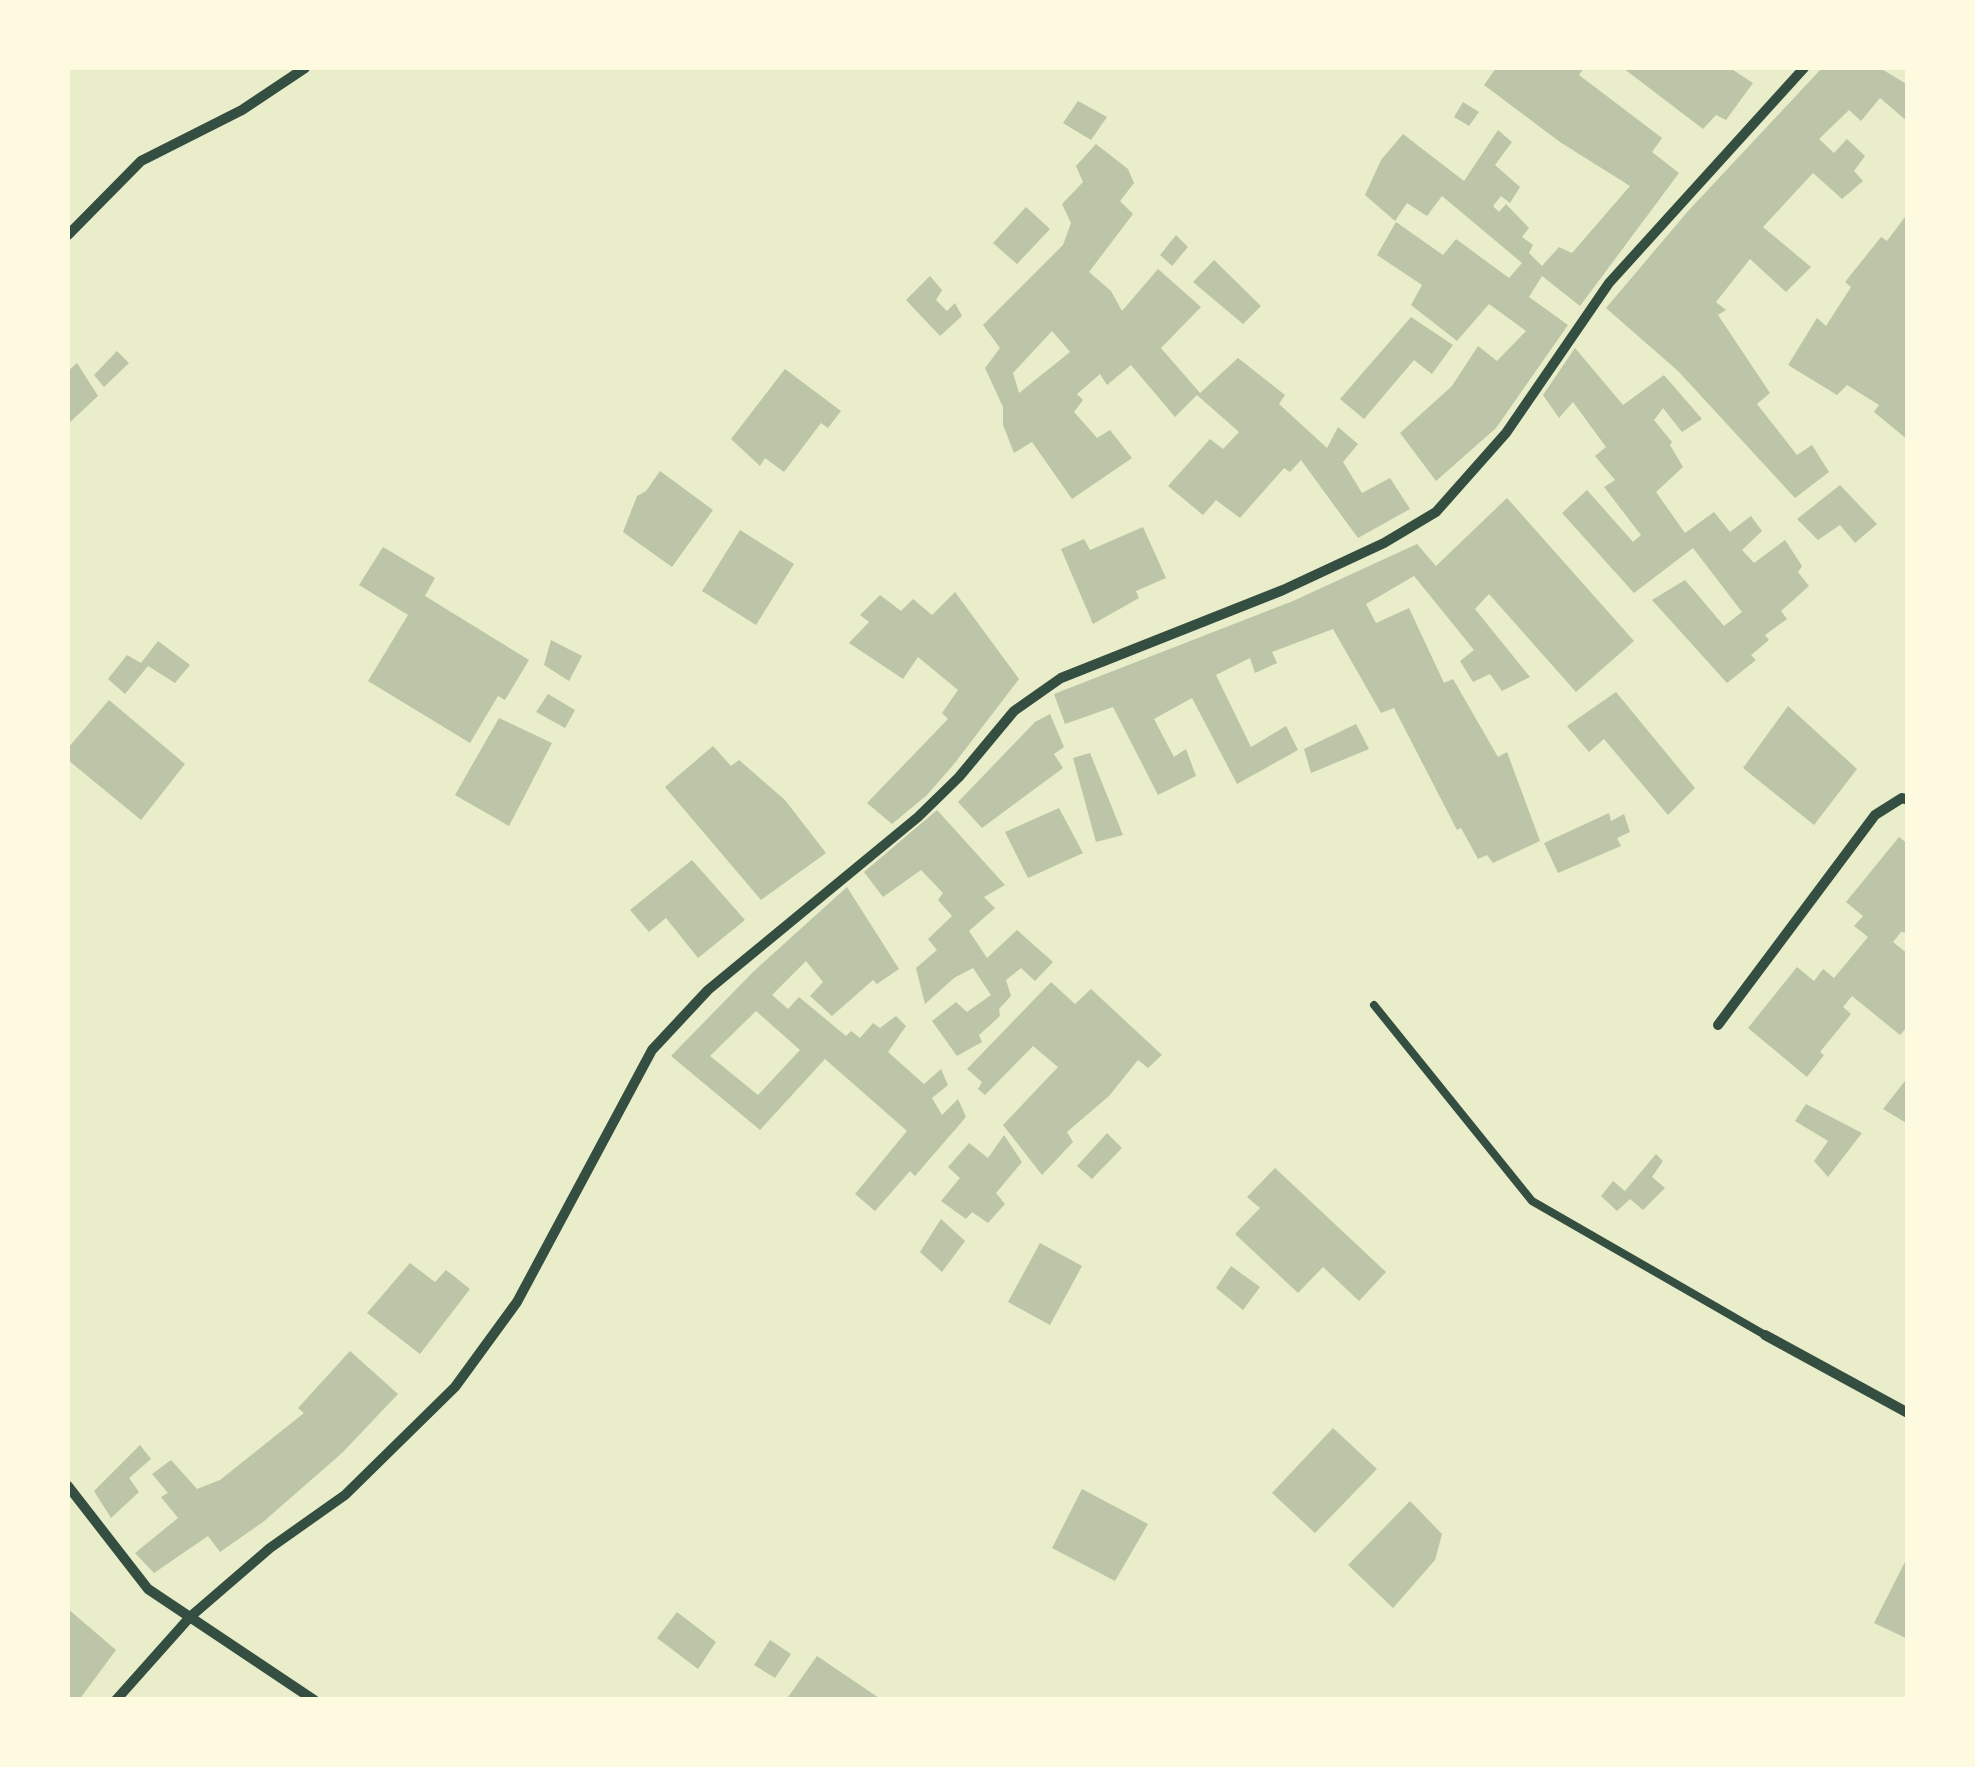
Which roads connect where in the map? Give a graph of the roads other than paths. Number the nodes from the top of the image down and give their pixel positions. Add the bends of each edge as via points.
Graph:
1 (305, 68) edge
2 (1804, 68) edge
3 (68, 235) edge
4 (1908, 800) edge
5 (1374, 1004) dead end
6 (1718, 1025) dead end
7 (1765, 1334) joint
8 (1908, 1413) edge
9 (68, 1486) edge
10 (190, 1617) junction
11 (116, 1700) edge
12 (314, 1700) edge

1 - 3 street via 242,110 141,161
2 - 10 street via 1608,284 1506,433 1436,512 1283,590 1061,678 1014,712 918,817 708,990 652,1050 517,1302 455,1386 345,1495
4 - 6 street via 1875,815
5 - 7 lane via 1532,1200
7 - 8 street
9 - 10 street via 148,1589
10 - 11 street
10 - 12 street

